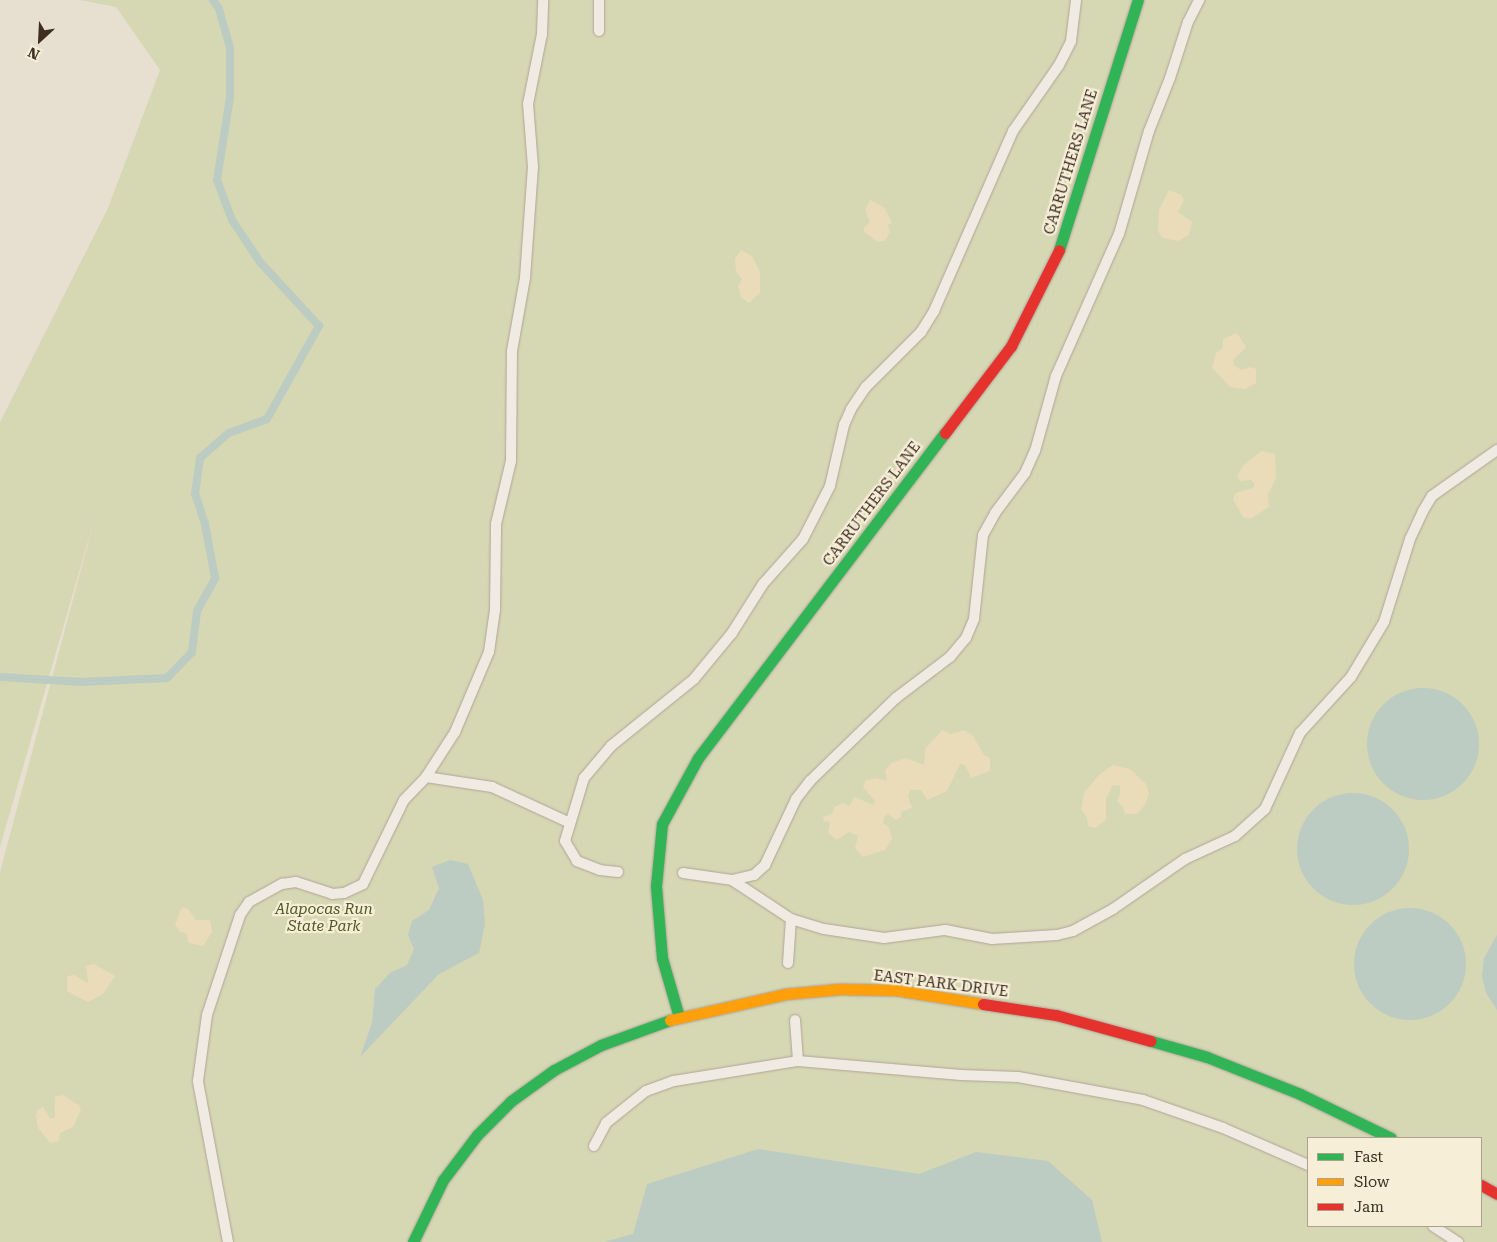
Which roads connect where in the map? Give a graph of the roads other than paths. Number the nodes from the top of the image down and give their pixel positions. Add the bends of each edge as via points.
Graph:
1 (543, 0) edge
2 (599, 0) edge
3 (1076, 0) edge
4 (1138, 0) edge
5 (1199, 0) edge
6 (599, 31) dead end
7 (1497, 450) edge
8 (426, 777) junction
9 (570, 823) junction
10 (618, 872) dead end
11 (683, 873) dead end
12 (732, 880) junction
13 (791, 919) junction
14 (788, 963) dead end
15 (679, 1017) junction
16 (796, 1020) dead end
17 (798, 1061) junction
18 (1389, 1137) edge
19 (594, 1146) dead end
20 (1307, 1165) edge
21 (1482, 1186) edge
22 (1497, 1194) edge
23 (1435, 1227) edge
24 (228, 1242) edge
25 (413, 1242) edge
26 (1458, 1242) edge

1 - 8 lane via 542,34 528,104 533,167 525,278 512,351 511,460 496,524 493,632 489,652 455,732
2 - 6 lane
3 - 9 lane via 1071,41 1059,65 1013,130 934,312 921,332 866,387 851,409 844,425 830,486 803,539 763,584 732,633 694,678 598,758 584,778
4 - 15 street, CARRUTHERS LANE via 1058,254 1011,346 698,758 662,824 656,895 662,958
5 - 12 lane via 1149,131 1119,234 1056,376 1035,451 1025,473 995,513 984,535 974,619 966,638 950,657 896,698 810,781 796,799 765,865 754,875
7 - 13 lane via 1432,496 1410,538 1394,596 1368,652 1351,677 1300,733 1265,809 1235,836 1186,859 1113,909 1074,931 1057,935 992,939 944,930 884,938 824,929
8 - 9 lane via 492,787
8 - 24 lane via 404,800 363,884 344,893 332,894 296,882 282,884 249,902 240,915 207,1015 198,1081
9 - 10 lane via 565,841 577,861 600,870
11 - 12 lane
12 - 13 lane
13 - 14 lane
15 - 18 street, EAST PARK DRIVE via 785,994 840,989 896,990 1056,1015 1207,1057 1300,1094
15 - 25 street, EAST PARK DRIVE via 601,1045 554,1070 511,1101 477,1135 443,1180
16 - 17 lane
17 - 19 lane via 674,1081 646,1091 606,1123
17 - 20 lane via 1018,1077 1143,1100 1223,1128
21 - 22 street
23 - 26 lane

